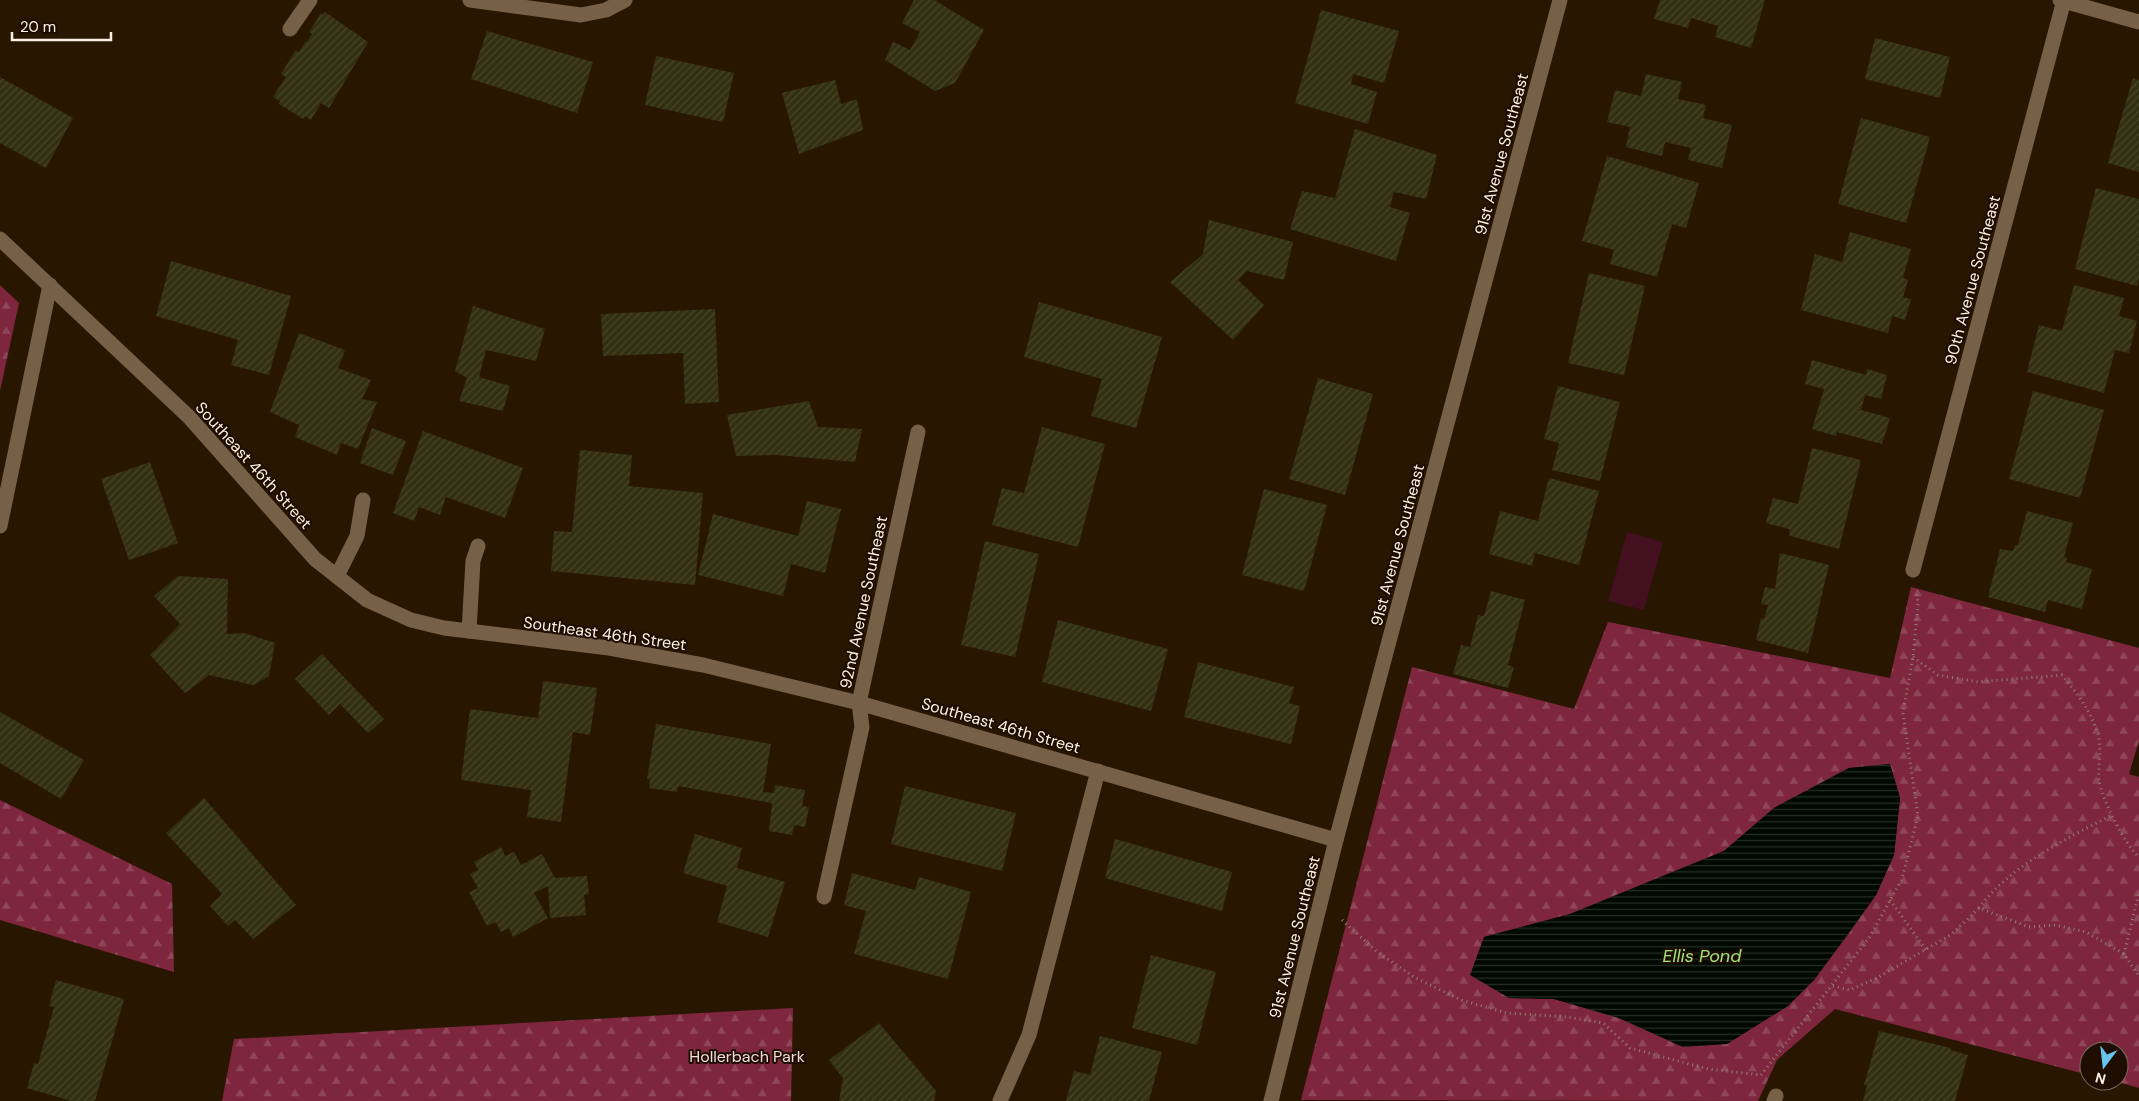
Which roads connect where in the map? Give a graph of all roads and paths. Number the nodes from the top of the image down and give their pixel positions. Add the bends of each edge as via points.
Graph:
1 (310, 0) edge
2 (470, 0) edge
3 (625, 0) edge
4 (1560, 0) edge
5 (2063, 0) edge
6 (2139, 22) edge
7 (290, 29) dead end
8 (0, 239) edge
9 (50, 285) junction
10 (918, 432) dead end
11 (363, 500) dead end
12 (0, 526) edge
13 (478, 546) dead end
14 (1913, 570) joint
15 (337, 576) junction
16 (469, 632) junction
17 (1913, 657) junction
18 (859, 703) junction
19 (1098, 771) junction
20 (2112, 815) junction
21 (1336, 840) junction
22 (2139, 857) edge
23 (2139, 892) edge
24 (824, 897) dead end
25 (1322, 900) junction
26 (1890, 900) junction
27 (1979, 908) junction
28 (1926, 950) junction
29 (2124, 954) junction
30 (2139, 976) edge
31 (1832, 986) junction
32 (1761, 1075) junction
33 (1775, 1099) edge
34 (1000, 1101) edge
35 (1272, 1101) edge

1 - 7 street
2 - 3 street via 561,14 581,14 606,10
4 - 21 street, 91st Avenue Southeast
5 - 6 street
5 - 14 street, 90th Avenue Southeast
8 - 9 street, Southeast 46th Street
9 - 12 street
9 - 15 street, Southeast 46th Street via 189,417 315,559
10 - 18 street, 92nd Avenue Southeast
11 - 15 street via 357,536
13 - 16 street via 472,561
14 - 17 path via 1918,604
15 - 16 street, Southeast 46th Street via 367,600 411,620
16 - 18 street, Southeast 46th Street via 619,650 703,665
17 - 20 path via 1938,675 1978,682 2062,675 2087,706 2099,736 2099,782
17 - 26 path via 1903,713 1918,816 1902,879
18 - 19 street, Southeast 46th Street
18 - 24 street, 92nd Avenue Southeast via 862,727
19 - 21 street, Southeast 46th Street
19 - 34 street via 1029,1035
20 - 22 path via 2130,849
20 - 27 path via 2017,870 1989,894
21 - 25 street, 91st Avenue Southeast
23 - 29 path
25 - 32 path via 1376,951 1414,977 1461,1000 1507,1013 1566,1016 1602,1023 1630,1048 1708,1068
25 - 35 street, 91st Avenue Southeast
26 - 28 path
26 - 31 path via 1868,938
27 - 28 path via 1952,934
27 - 29 path via 2029,927 2055,925 2086,932
28 - 31 path via 1850,990
29 - 30 path
31 - 32 path
32 - 33 path

